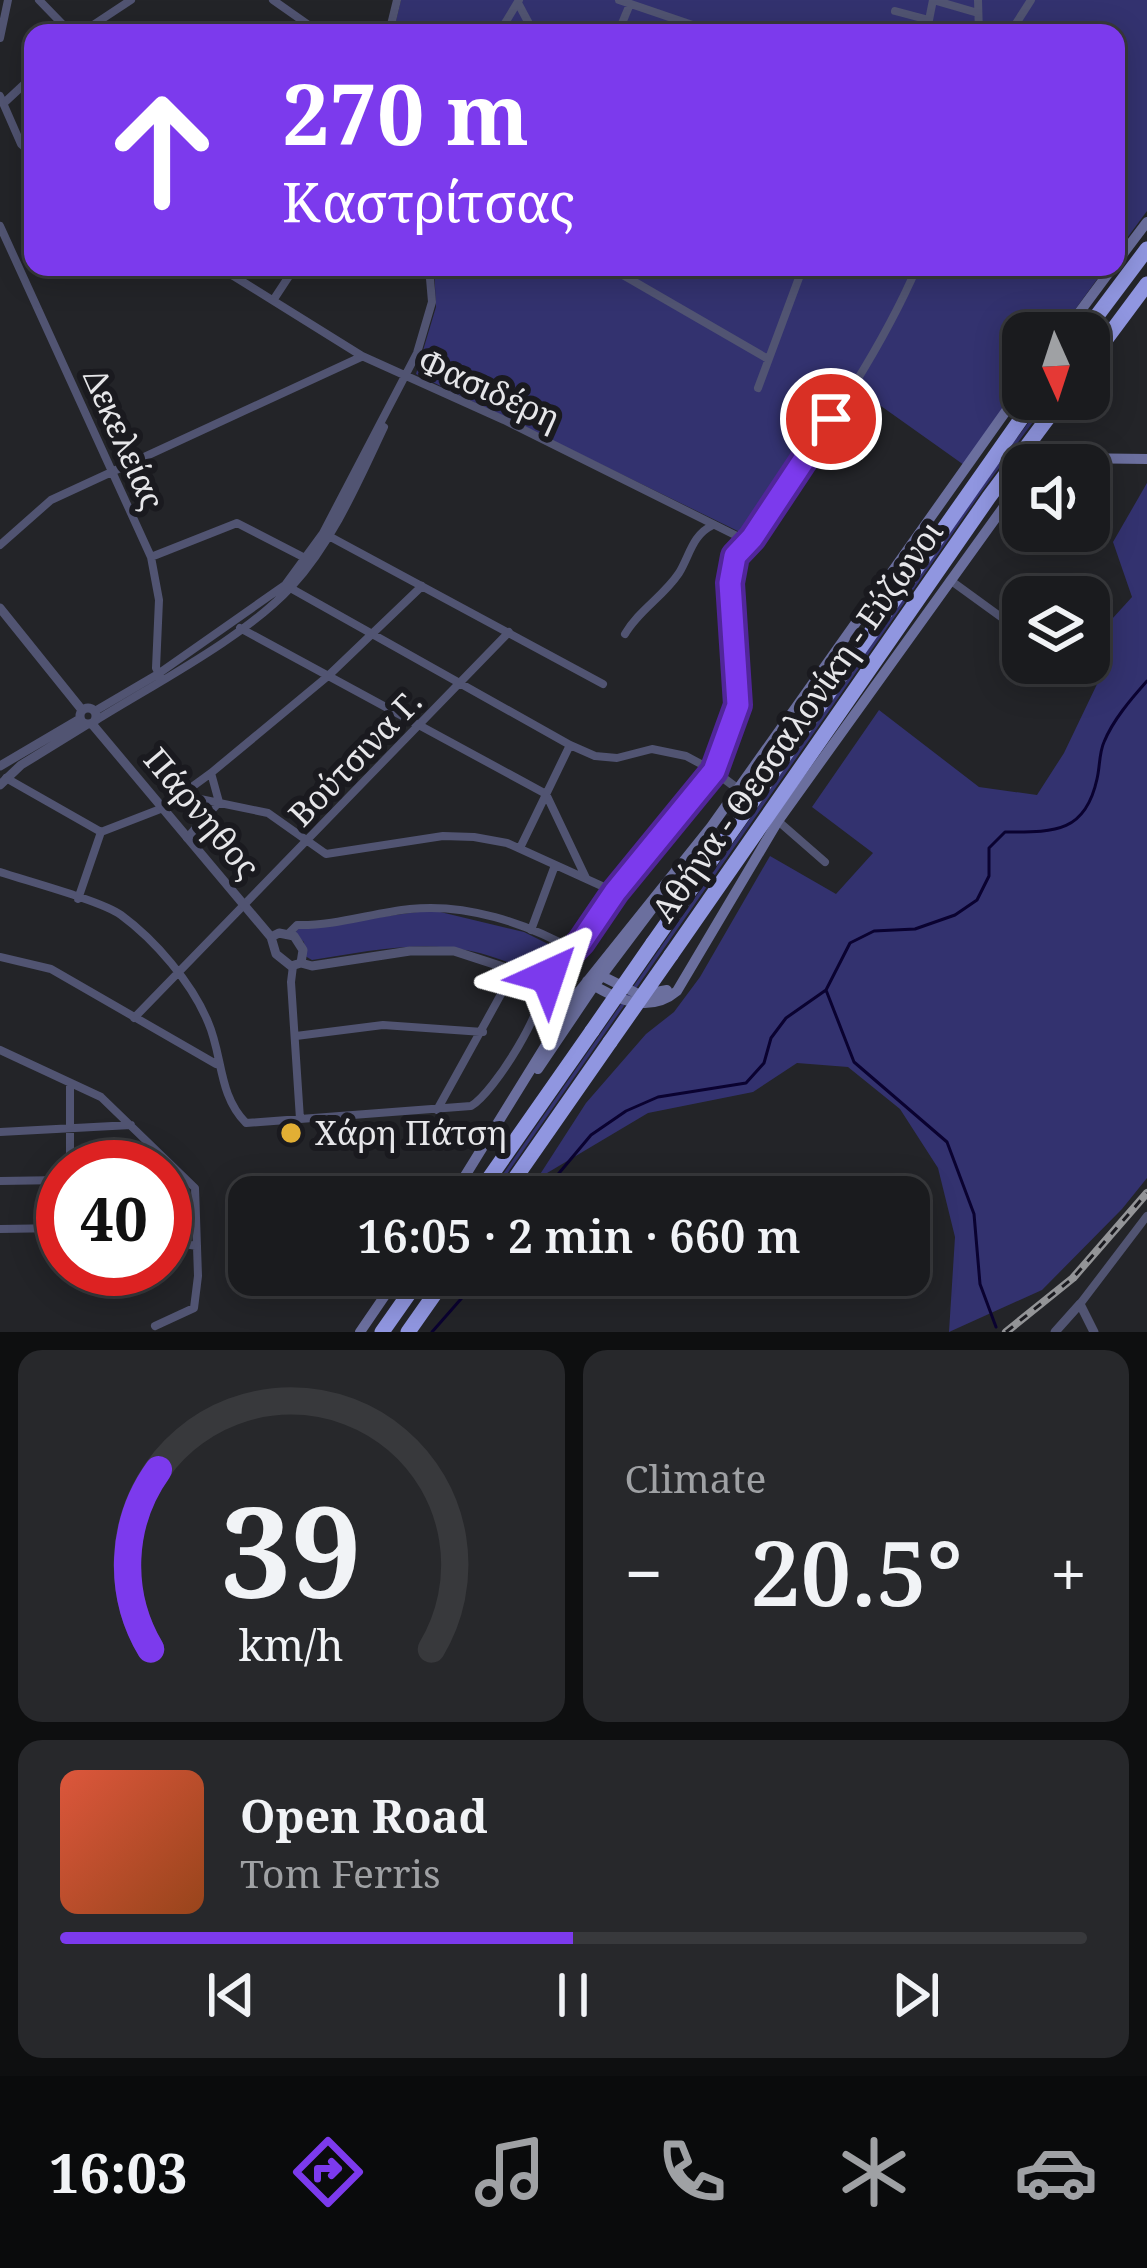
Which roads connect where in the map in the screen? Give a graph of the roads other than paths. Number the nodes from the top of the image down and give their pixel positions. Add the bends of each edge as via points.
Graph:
1 (8, 0) edge
2 (39, 0) edge
3 (131, 0) edge
4 (273, 0) edge
5 (933, 0) edge
6 (978, 0) edge
7 (624, 2) edge
8 (895, 11) dead end
9 (978, 13) junction
10 (62, 24) edge
11 (95, 24) edge
12 (307, 24) edge
13 (689, 24) edge
14 (979, 24) edge
15 (0, 38) edge
16 (2, 99) edge
17 (24, 146) edge
18 (1147, 222) edge
19 (0, 226) edge
20 (1147, 248) edge
21 (1125, 252) edge
22 (234, 276) edge
23 (289, 276) edge
24 (431, 276) edge
25 (629, 276) edge
26 (799, 276) edge
27 (912, 276) edge
28 (1107, 276) edge
29 (1147, 284) edge
30 (274, 299) junction
31 (1080, 312) edge
32 (1100, 312) edge
33 (1110, 334) edge
34 (362, 356) junction
35 (768, 359) junction
36 (406, 376) junction
37 (758, 388) dead end
38 (1002, 417) edge
39 (1020, 420) edge
40 (1046, 420) edge
41 (1110, 459) edge
42 (1147, 459) edge
43 (113, 471) junction
44 (1002, 485) edge
45 (989, 496) junction
46 (1002, 508) edge
47 (715, 524) junction
48 (325, 534) junction
49 (747, 541) junction
50 (0, 545) edge
51 (151, 557) junction
52 (308, 560) junction
53 (949, 579) junction
54 (422, 586) junction
55 (287, 587) junction
56 (0, 608) edge
57 (1002, 618) edge
58 (240, 628) junction
59 (509, 632) junction
60 (625, 634) dead end
61 (371, 636) junction
62 (328, 676) junction
63 (160, 677) junction
64 (603, 684) dead end
65 (458, 685) junction
66 (88, 718) junction
67 (420, 727) junction
68 (570, 745) junction
69 (0, 766) edge
70 (714, 771) junction
71 (211, 773) junction
72 (3, 782) edge
73 (739, 789) junction
74 (546, 794) junction
75 (181, 795) junction
76 (219, 802) junction
77 (163, 808) junction
78 (778, 821) junction
79 (101, 832) junction
80 (187, 838) junction
81 (308, 842) junction
82 (520, 848) junction
83 (825, 862) dead end
84 (554, 868) junction
85 (0, 872) edge
86 (587, 879) junction
87 (615, 892) junction
88 (78, 899) junction
89 (244, 905) junction
90 (531, 930) junction
91 (288, 934) junction
92 (271, 937) junction
93 (574, 950) junction
94 (0, 957) edge
95 (297, 964) junction
96 (515, 970) junction
97 (177, 974) junction
98 (594, 979) junction
99 (543, 980) junction
100 (134, 1018) junction
101 (483, 1032) junction
102 (296, 1036) junction
103 (0, 1050) edge
104 (216, 1064) junction
105 (70, 1084) junction
106 (437, 1110) junction
107 (300, 1120) junction
108 (132, 1125) junction
109 (69, 1130) junction
110 (0, 1132) edge
111 (69, 1140) edge
112 (148, 1140) edge
113 (465, 1176) edge
114 (491, 1176) edge
115 (517, 1176) edge
116 (36, 1180) edge
117 (0, 1181) edge
118 (192, 1185) edge
119 (1147, 1216) edge
120 (36, 1228) edge
121 (0, 1229) edge
122 (192, 1245) edge
123 (196, 1246) junction
124 (385, 1296) edge
125 (407, 1296) edge
126 (434, 1296) edge
127 (1080, 1304) junction
128 (155, 1326) dead end
129 (360, 1332) edge
130 (382, 1332) edge
131 (409, 1332) edge
132 (1055, 1332) edge
133 (1094, 1332) edge

1 - 15 street
2 - 10 street
3 - 11 street
4 - 12 street
5 - 8 street via 929,20
5 - 9 street
6 - 9 street
7 - 13 street
9 - 14 street
16 - 17 street
18 - 21 main road
19 - 43 street, Δεκελείας
20 - 32 highway
22 - 30 street, Φασιδέρη
23 - 30 street
24 - 36 street via 430,315
25 - 35 street
26 - 35 street
27 - 49 street via 863,370
28 - 31 main road
29 - 33 highway
30 - 34 street, Φασιδέρη
34 - 36 street, Φασιδέρη
34 - 43 street
35 - 37 street
36 - 47 street, Φασιδέρη
36 - 48 street
38 - 73 main road
39 - 114 highway, Αθήνα - Θεσσαλονίκη - Εύζωνοι, bridge
40 - 45 highway, Αθήνα - Θεσσαλονίκη - Εύζωνοι
41 - 42 main road
43 - 50 street via 51,500
43 - 51 street, Δεκελείας
44 - 45 highway
45 - 115 highway, Αθήνα - Θεσσαλονίκη - Εύζωνοι, bridge
46 - 53 main road
47 - 49 street, Φασιδέρη
47 - 60 street
48 - 52 street
48 - 54 street
49 - 70 street via 730,573 738,705
51 - 52 street via 237,523
51 - 63 street, Δεκελείας
52 - 55 street
53 - 57 street
53 - 78 main road
54 - 59 street
54 - 61 street
55 - 58 street
55 - 61 street
55 - 63 street
56 - 66 street, Πάρνηθος
58 - 62 street
58 - 63 street
59 - 64 street
59 - 65 street, Βούτσινα Γ.
61 - 62 street
61 - 65 street
62 - 67 street
62 - 71 street
63 - 66 street
65 - 67 street, Βούτσινα Γ.
65 - 68 street
66 - 69 street
66 - 72 street
66 - 77 street, Πάρνηθος
67 - 74 street
67 - 81 street, Βούτσινα Γ.
68 - 70 street via 617,758 652,749
68 - 74 street
70 - 73 street
70 - 87 street
71 - 75 street
71 - 76 street
72 - 79 street
73 - 98 main road
74 - 82 street
74 - 86 street
75 - 76 street
75 - 77 street
76 - 80 street
76 - 81 street via 268,813
77 - 79 street
77 - 80 street, Πάρνηθος
78 - 83 street
78 - 98 main road via 672,986 634,994
79 - 88 street
80 - 89 street, Πάρνηθος
81 - 82 street via 326,854 442,836
81 - 89 street, Βούτσινα Γ.
82 - 84 street
84 - 86 street
84 - 90 street
85 - 88 street
86 - 87 street
87 - 93 street
88 - 97 street via 122,915
89 - 92 street, Πάρνηθος
89 - 97 street, Βούτσινα Γ.
90 - 91 street via 478,913 417,908 297,925
90 - 93 street
91 - 92 street
91 - 95 street via 300,943
92 - 95 street, Πάρνηθος via 276,954
93 - 99 street
94 - 100 street via 51,969
95 - 96 street via 431,950
95 - 102 street
96 - 99 street
96 - 101 street
97 - 100 street, Βούτσινα Γ.
97 - 104 street via 209,1024
98 - 113 main road
99 - 106 street via 543,998 488,1094 471,1106
100 - 104 street
101 - 102 street via 383,1025
101 - 106 street
102 - 107 street
103 - 105 street
104 - 107 street via 242,1120
105 - 108 street via 101,1097
105 - 109 street
106 - 107 street
108 - 109 street
108 - 112 street
109 - 110 street
109 - 111 street
116 - 117 street
118 - 123 street
119 - 127 street
120 - 121 street
122 - 123 street
123 - 128 street via 194,1308
124 - 129 main road
125 - 130 highway
126 - 131 highway
127 - 132 street
127 - 133 street

